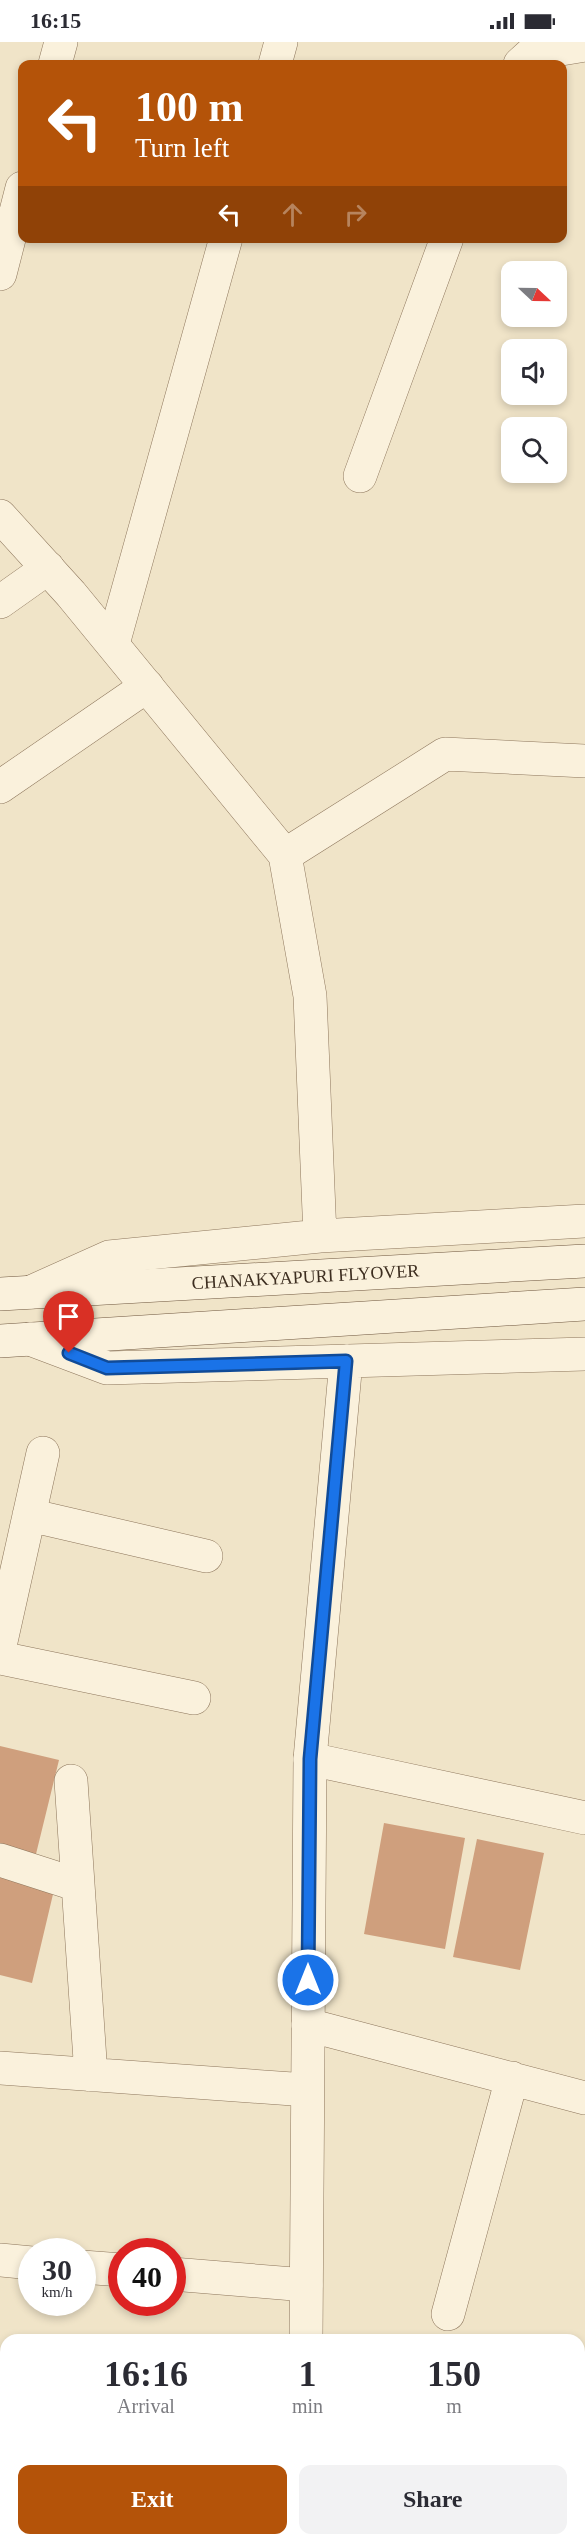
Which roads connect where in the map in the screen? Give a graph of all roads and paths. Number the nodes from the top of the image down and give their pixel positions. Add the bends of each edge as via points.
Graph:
1 (61, 42) edge
2 (281, 42) edge
3 (585, 45) edge
4 (56, 60) edge
5 (276, 60) edge
6 (524, 60) edge
7 (18, 204) edge
8 (225, 243) edge
9 (445, 243) edge
10 (0, 274) edge
11 (360, 476) dead end
12 (0, 516) edge
13 (48, 568) junction
14 (0, 602) edge
15 (113, 644) junction
16 (147, 686) junction
17 (585, 761) edge
18 (0, 787) edge
19 (285, 855) junction
20 (585, 1221) edge
21 (320, 1236) junction
22 (585, 1261) edge
23 (13, 1294) edge
24 (585, 1304) edge
25 (15, 1340) edge
26 (585, 1354) edge
27 (346, 1361) junction
28 (43, 1453) dead end
29 (29, 1515) junction
30 (206, 1556) dead end
31 (0, 1646) edge
32 (0, 1658) edge
33 (194, 1698) dead end
34 (310, 1759) junction
35 (71, 1781) dead end
36 (585, 1818) edge
37 (0, 1860) edge
38 (78, 1885) junction
39 (308, 2025) junction
40 (0, 2068) edge
41 (91, 2075) junction
42 (512, 2078) junction
43 (308, 2091) junction
44 (585, 2098) edge
45 (0, 2260) edge
46 (18, 2262) edge
47 (186, 2275) edge
48 (306, 2285) junction
49 (448, 2314) dead end
50 (306, 2334) edge

1 - 4 street
2 - 5 street
3 - 6 street via 531,54
7 - 10 street
8 - 15 street
9 - 11 street
12 - 13 street
13 - 14 street
13 - 15 street
15 - 16 street
16 - 18 street
16 - 19 street
17 - 19 street via 445,754
19 - 21 street via 310,996
20 - 21 street
21 - 23 street via 109,1257
22 - 23 street, CHANAKYAPURI FLYOVER
24 - 25 street
25 - 27 street via 107,1368
26 - 27 street
27 - 34 street
28 - 29 street
29 - 30 street
29 - 31 street
32 - 33 street
34 - 36 street
34 - 39 street
35 - 38 street
37 - 38 street
38 - 41 street
39 - 42 street
39 - 43 street
40 - 41 street
41 - 43 street
42 - 44 street
42 - 49 street
43 - 48 street
45 - 46 street
47 - 48 street
48 - 50 street

